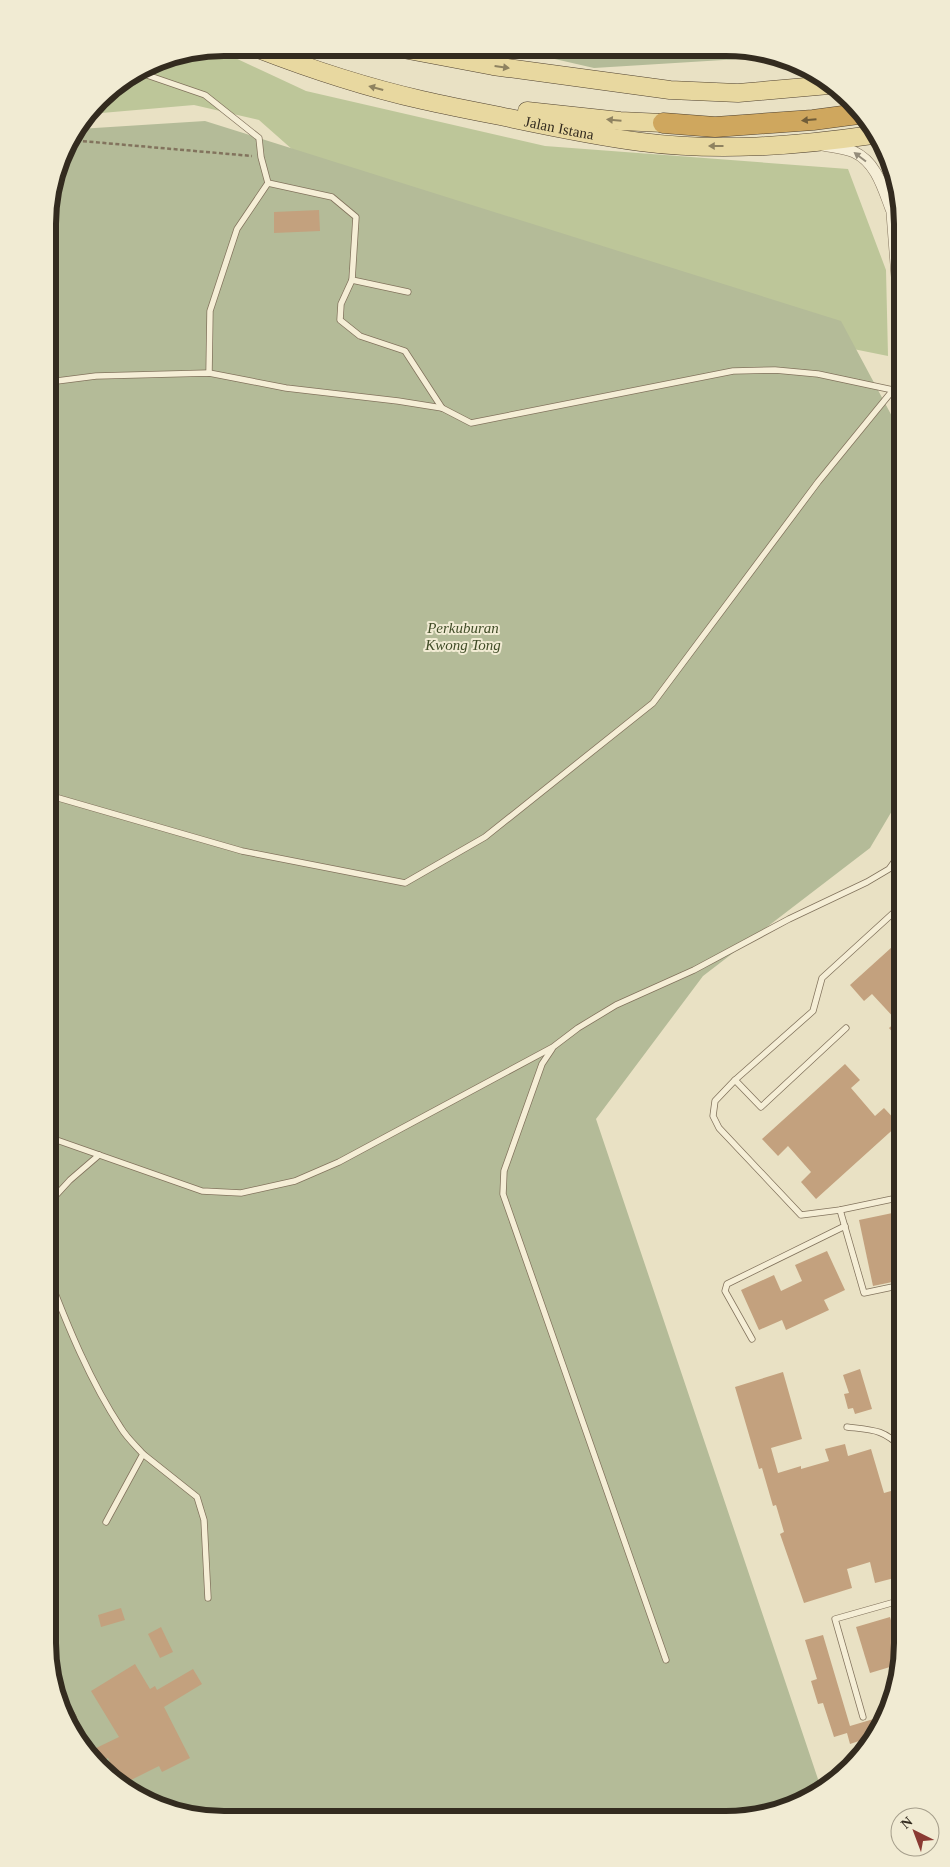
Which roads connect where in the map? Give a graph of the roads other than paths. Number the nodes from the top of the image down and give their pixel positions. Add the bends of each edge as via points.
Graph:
1 (279, 57) edge
2 (440, 57) edge
3 (147, 75) edge
4 (821, 86) edge
5 (423, 100) junction
6 (853, 115) edge
7 (663, 124) joint
8 (868, 136) edge
9 (816, 143) junction
10 (268, 183) junction
11 (893, 208) edge
12 (892, 213) junction
13 (894, 233) edge
14 (352, 280) junction
15 (408, 292) dead end
16 (209, 373) junction
17 (57, 381) edge
18 (892, 390) joint
19 (442, 408) junction
20 (57, 797) edge
21 (894, 863) edge
22 (894, 913) edge
23 (846, 1028) dead end
24 (553, 1048) junction
25 (735, 1080) junction
26 (56, 1140) edge
27 (99, 1154) junction
28 (56, 1195) edge
29 (893, 1199) edge
30 (840, 1210) junction
31 (845, 1226) junction
32 (893, 1287) edge
33 (56, 1296) edge
34 (752, 1339) dead end
35 (847, 1427) dead end
36 (893, 1439) edge
37 (144, 1454) junction
38 (106, 1522) dead end
39 (208, 1598) dead end
40 (893, 1603) edge
41 (666, 1660) dead end
42 (863, 1717) dead end

5 -> 1 main road, Jalan Istana via 310,69
2 -> 4 main road via 670,90 738,93
3 - 10 lane via 205,95 259,138 260,157
7 -> 5 main road
9 -> 5 main road, Jalan Istana via 700,146 643,142
6 -> 7 highway via 715,127
8 - 9 main road, Jalan Istana
12 -> 9 street via 872,166 853,151
10 - 14 lane via 332,197 356,217
10 - 16 lane via 237,229 210,311
11 - 12 street
12 - 13 street
14 - 15 lane
14 - 19 lane via 341,304 340,320 360,336 405,351
16 - 17 lane via 96,376
16 - 19 lane via 286,388
18 - 19 lane via 818,374 733,371 471,423
18 - 20 lane via 818,482 653,703 485,837 405,883 242,851
21 - 24 lane via 874,878 694,970 616,1005
22 - 25 lane via 822,978 813,1011
23 - 25 lane via 761,1107
24 - 27 lane via 339,1162 295,1181 241,1193 202,1191
24 - 41 lane via 542,1064 507,1162 503,1194
25 - 30 lane via 715,1101 713,1116 719,1128 801,1215
26 - 27 lane
27 - 28 lane
29 - 30 lane
30 - 31 lane
31 - 32 lane via 864,1294
31 - 34 lane via 728,1284 725,1291
33 - 37 lane via 94,1382 122,1430
35 - 36 lane via 875,1430
37 - 38 lane
37 - 39 lane via 197,1497 200,1503 204,1520
40 - 42 lane via 835,1619

